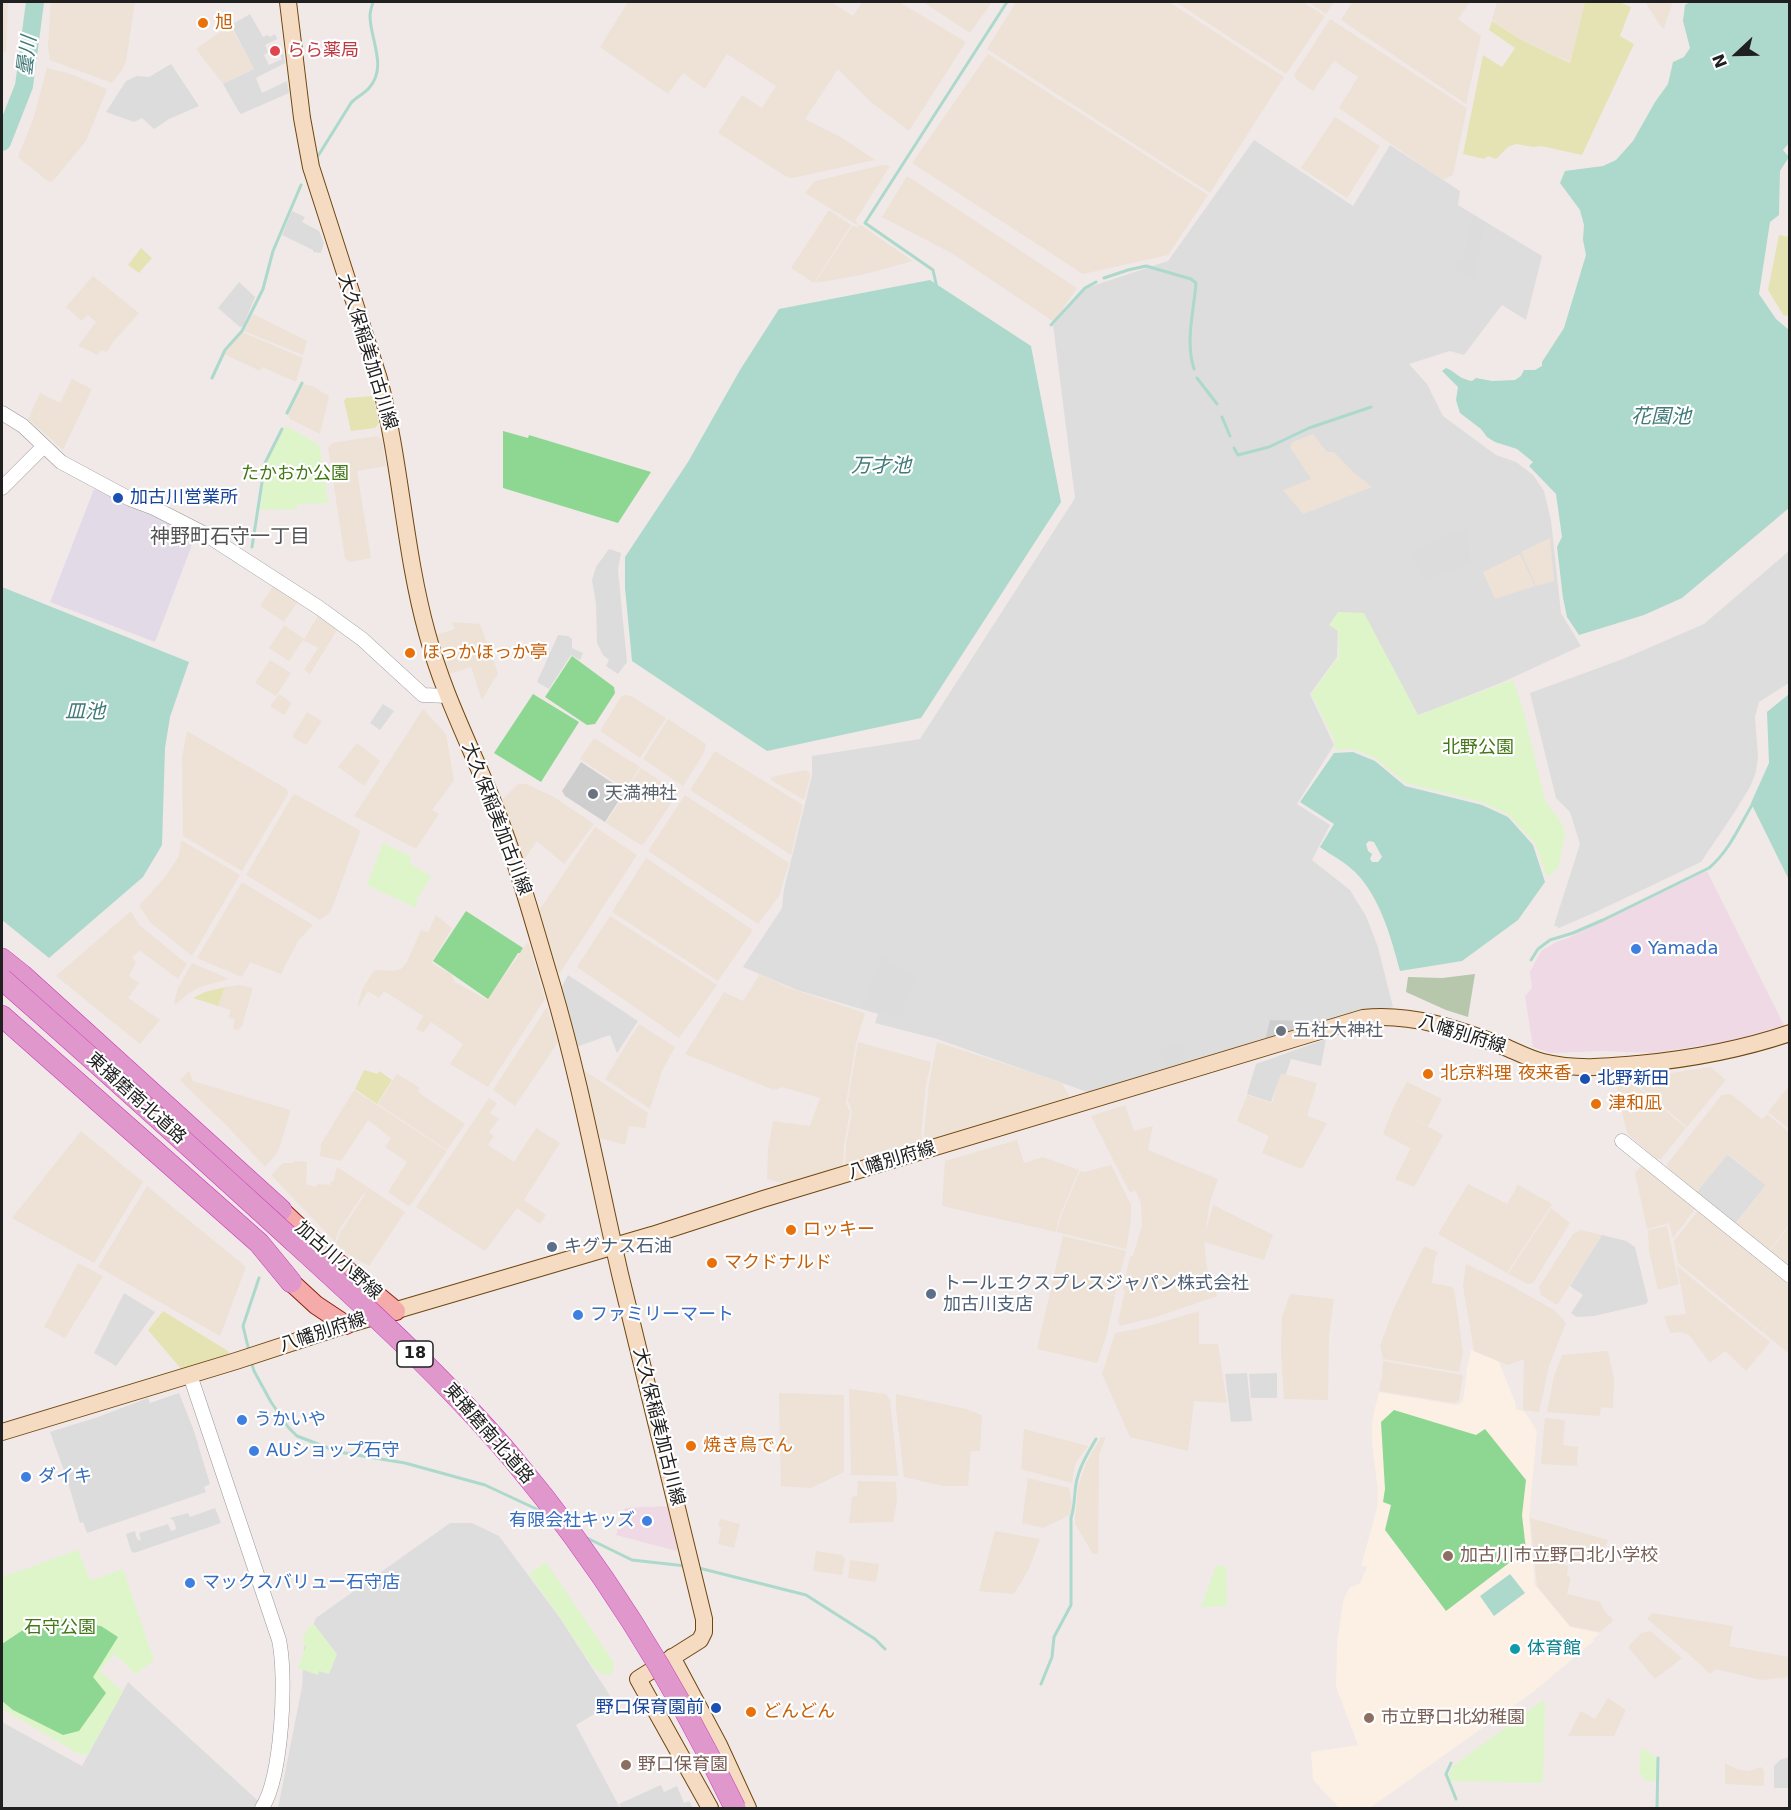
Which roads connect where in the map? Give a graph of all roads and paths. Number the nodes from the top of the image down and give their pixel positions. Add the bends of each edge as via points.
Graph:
1 (288, 2) edge
2 (2, 413) edge
3 (44, 446) junction
4 (2, 488) edge
5 (448, 696) junction
6 (2, 959) edge
7 (2, 979) edge
8 (2, 998) edge
9 (2, 1016) edge
10 (1790, 1033) edge
11 (1623, 1142) dead end
12 (281, 1210) joint
13 (614, 1245) junction
14 (1790, 1276) edge
15 (291, 1282) joint
16 (396, 1311) junction
17 (346, 1325) junction
18 (190, 1375) junction
19 (2, 1432) edge
20 (672, 1657) junction
21 (262, 1809) edge
22 (710, 1809) edge
23 (723, 1809) edge
24 (735, 1809) edge
25 (748, 1809) edge

1 - 5 main road, 大久保稲美加古川線 via 311,167 383,393 422,615
2 - 3 street
3 - 4 street
3 - 5 street via 61,462 205,534 261,569 362,639 423,695
5 - 13 main road, 大久保稲美加古川線 via 521,878 578,1082
6 - 12 highway
7 - 24 highway, 東播磨南北道路 / 18, bridge via 360,1301 477,1418 549,1504 632,1620 694,1727
8 - 23 highway, 東播磨南北道路 / 18 via 287,1248 418,1370 483,1441 547,1518 625,1628 699,1757
9 - 15 highway via 259,1243
10 - 13 main road, 八幡別府線 via 1714,1054 1588,1068 1539,1061 1442,1025 1400,1017 1363,1018
11 - 14 street
12 - 16 main road, 加古川小野線
13 - 16 main road, 八幡別府線
13 - 20 main road, 大久保稲美加古川線 via 705,1625 700,1640
15 - 17 main road
16 - 17 main road, 八幡別府線
17 - 18 main road, 八幡別府線
18 - 19 main road, 八幡別府線
18 - 21 street via 283,1658 284,1684 272,1786
20 - 22 main road, 大久保稲美加古川線 via 638,1679
20 - 25 main road

